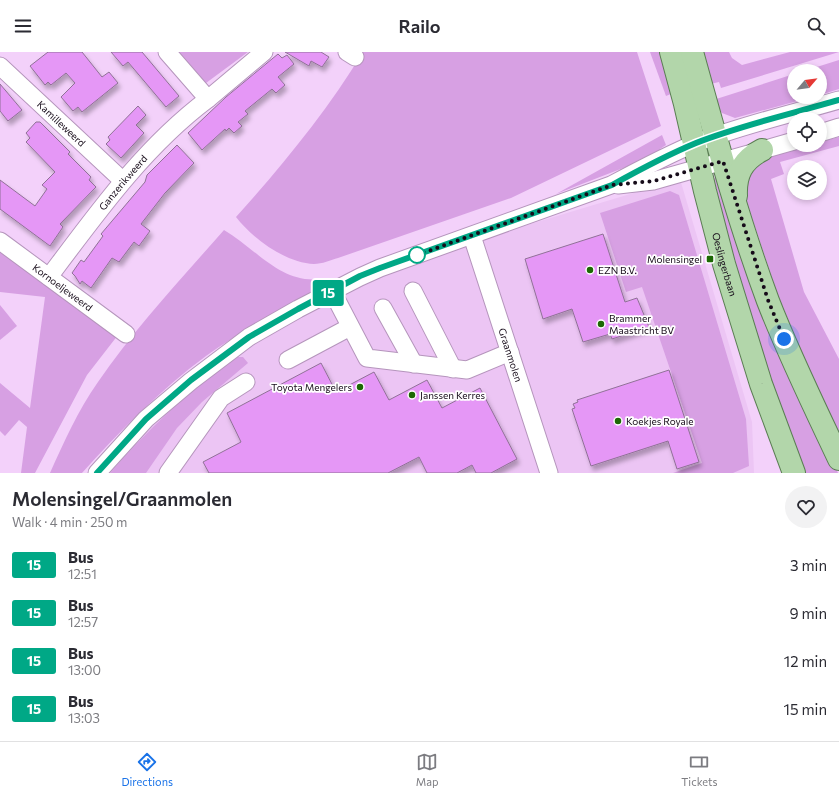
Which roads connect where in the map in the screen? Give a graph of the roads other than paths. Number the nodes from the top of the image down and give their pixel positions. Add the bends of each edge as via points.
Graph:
1 (167, 52) edge
2 (264, 52) edge
3 (671, 52) edge
4 (692, 52) edge
5 (0, 66) edge
6 (208, 99) junction
7 (839, 100) edge
8 (839, 127) edge
9 (827, 131) edge
10 (715, 136) junction
11 (787, 143) edge
12 (695, 144) junction
13 (762, 150) junction
14 (723, 161) junction
15 (700, 167) junction
16 (122, 180) junction
17 (612, 185) junction
18 (736, 202) junction
19 (472, 236) junction
20 (0, 241) edge
21 (49, 277) junction
22 (332, 291) junction
23 (413, 292) dead end
24 (383, 308) dead end
25 (350, 327) junction
26 (126, 334) dead end
27 (510, 352) junction
28 (288, 360) dead end
29 (414, 364) junction
30 (454, 369) junction
31 (246, 382) dead end
32 (839, 459) edge
33 (97, 473) edge
34 (168, 473) edge
35 (549, 473) edge
36 (794, 473) edge

1 - 6 street
2 - 6 street, Ganzerikweerd
3 - 12 main road, Oeslingerbaan
4 - 10 main road
5 - 16 street, Kamilleweerd
6 - 16 street, Ganzerikweerd via 181,119
7 - 10 street
8 - 9 street
10 - 12 street
10 - 14 main road
11 - 13 street
12 - 15 main road, Oeslingerbaan
12 - 17 street via 649,164
13 - 14 street
13 - 18 main road via 747,160 738,174
14 - 15 street
14 - 18 main road
15 - 17 street via 654,181
15 - 36 main road, Oeslingerbaan via 724,264 761,384
16 - 21 street, Ganzerikweerd
17 - 19 street
18 - 32 main road via 768,300 789,352
19 - 22 street via 380,268
19 - 27 street, Graanmolen
20 - 21 street, Kornoeljeweerd
21 - 26 street, Kornoeljeweerd
22 - 25 street
22 - 33 street via 249,337 215,362 146,419
23 - 30 street
24 - 29 street
25 - 28 street
25 - 29 street via 367,358
27 - 30 street via 467,370
27 - 35 street, Graanmolen
29 - 30 street
31 - 34 street via 220,398

